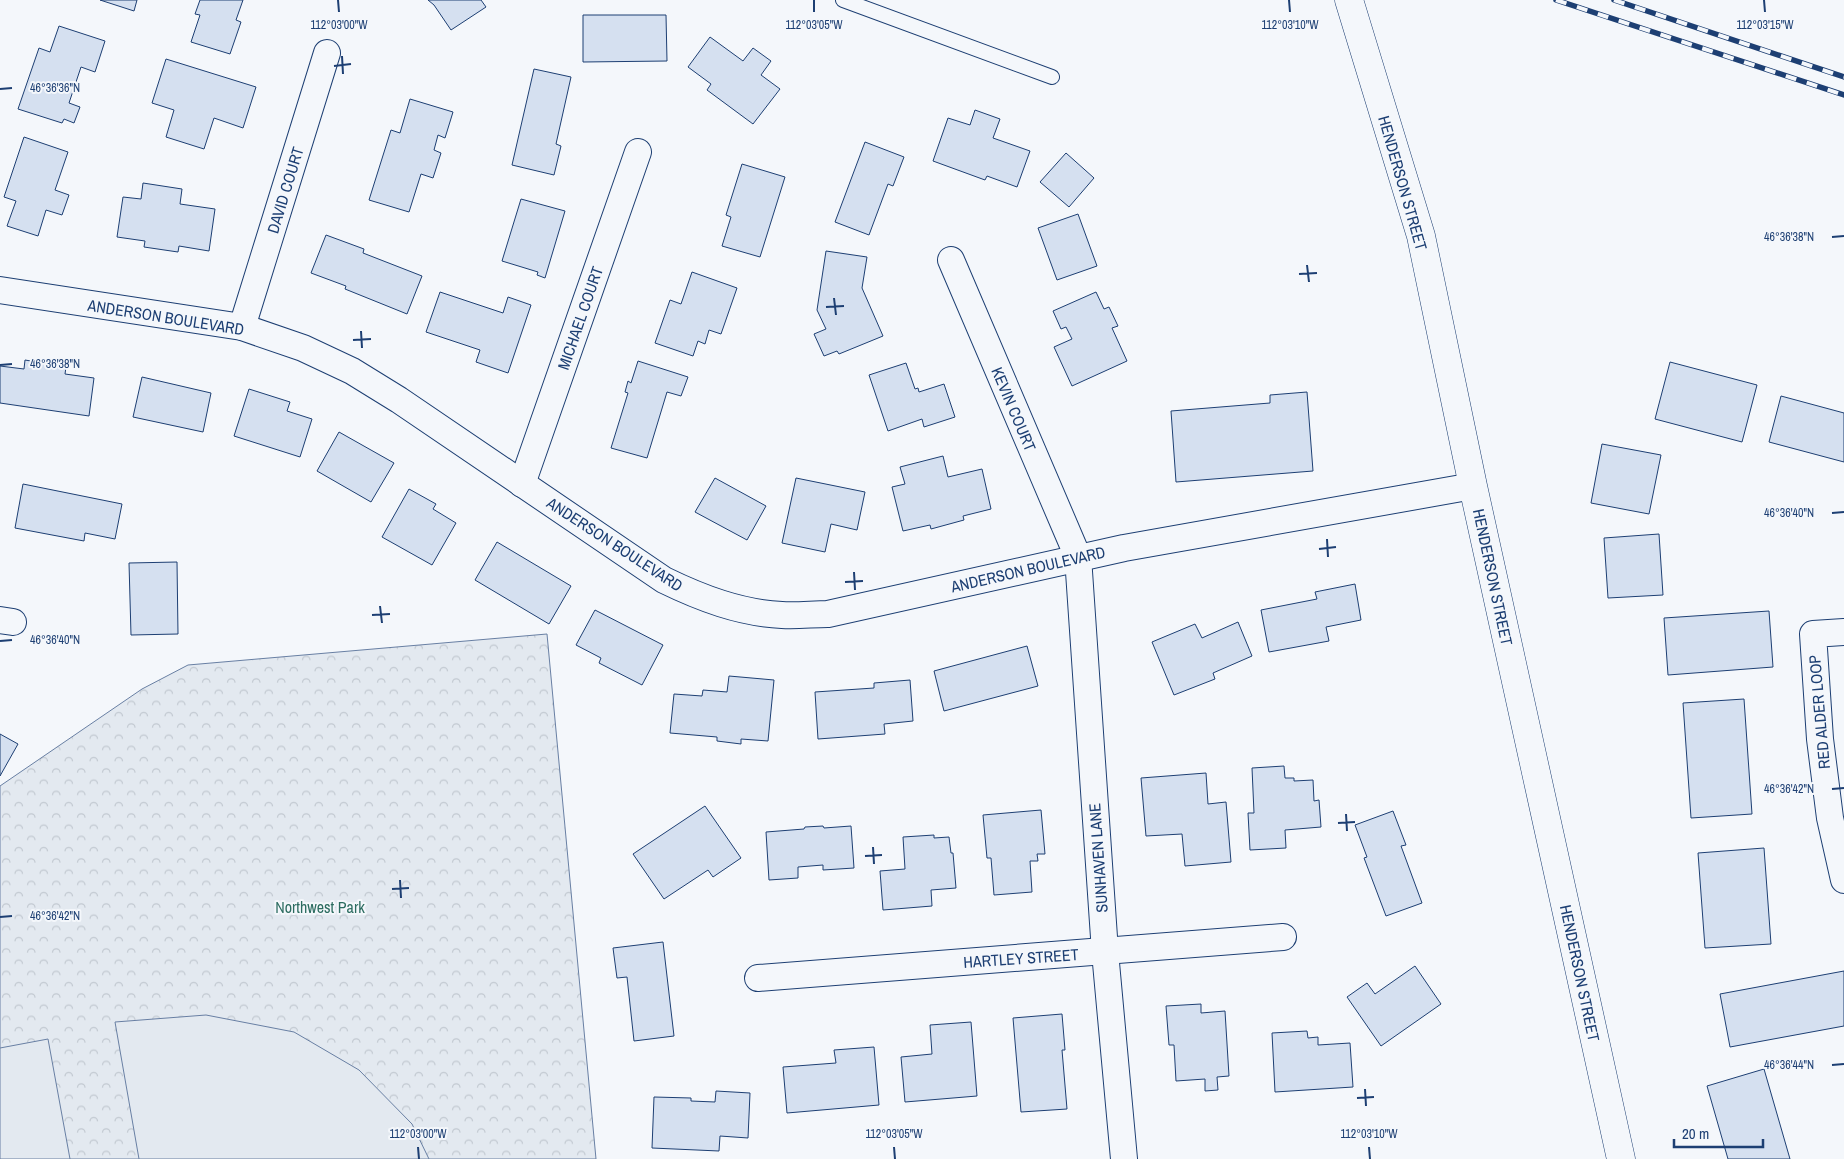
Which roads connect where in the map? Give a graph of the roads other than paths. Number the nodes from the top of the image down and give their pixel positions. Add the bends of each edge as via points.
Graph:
1 (843, 0) edge
2 (1350, 0) edge
3 (328, 53) dead end
4 (1052, 77) dead end
5 (638, 152) dead end
6 (951, 260) dead end
7 (0, 290) edge
8 (242, 327) junction
9 (522, 484) junction
10 (1473, 486) junction
11 (1078, 558) junction
12 (1844, 632) edge
13 (1844, 880) edge
14 (1283, 937) dead end
15 (1105, 952) junction
16 (758, 978) dead end
17 (1124, 1159) edge
18 (1620, 1159) edge

1 - 4 lane
2 - 10 main road, HENDERSON STREET via 1420,236
3 - 8 street, DAVID COURT
5 - 9 street, MICHAEL COURT
6 - 11 street, KEVIN COURT
7 - 8 street, ANDERSON BOULEVARD
8 - 9 street, ANDERSON BOULEVARD via 303,348 352,371
9 - 11 street, ANDERSON BOULEVARD via 664,580 698,596 739,609 781,615 828,614 866,607
10 - 11 street, ANDERSON BOULEVARD
10 - 18 main road, HENDERSON STREET
11 - 15 street, SUNHAVEN LANE
12 - 13 street, RED ALDER LOOP via 1813,634 1820,739 1830,818
14 - 15 street, HARTLEY STREET
15 - 16 street, HARTLEY STREET
15 - 17 street, SUNHAVEN LANE

